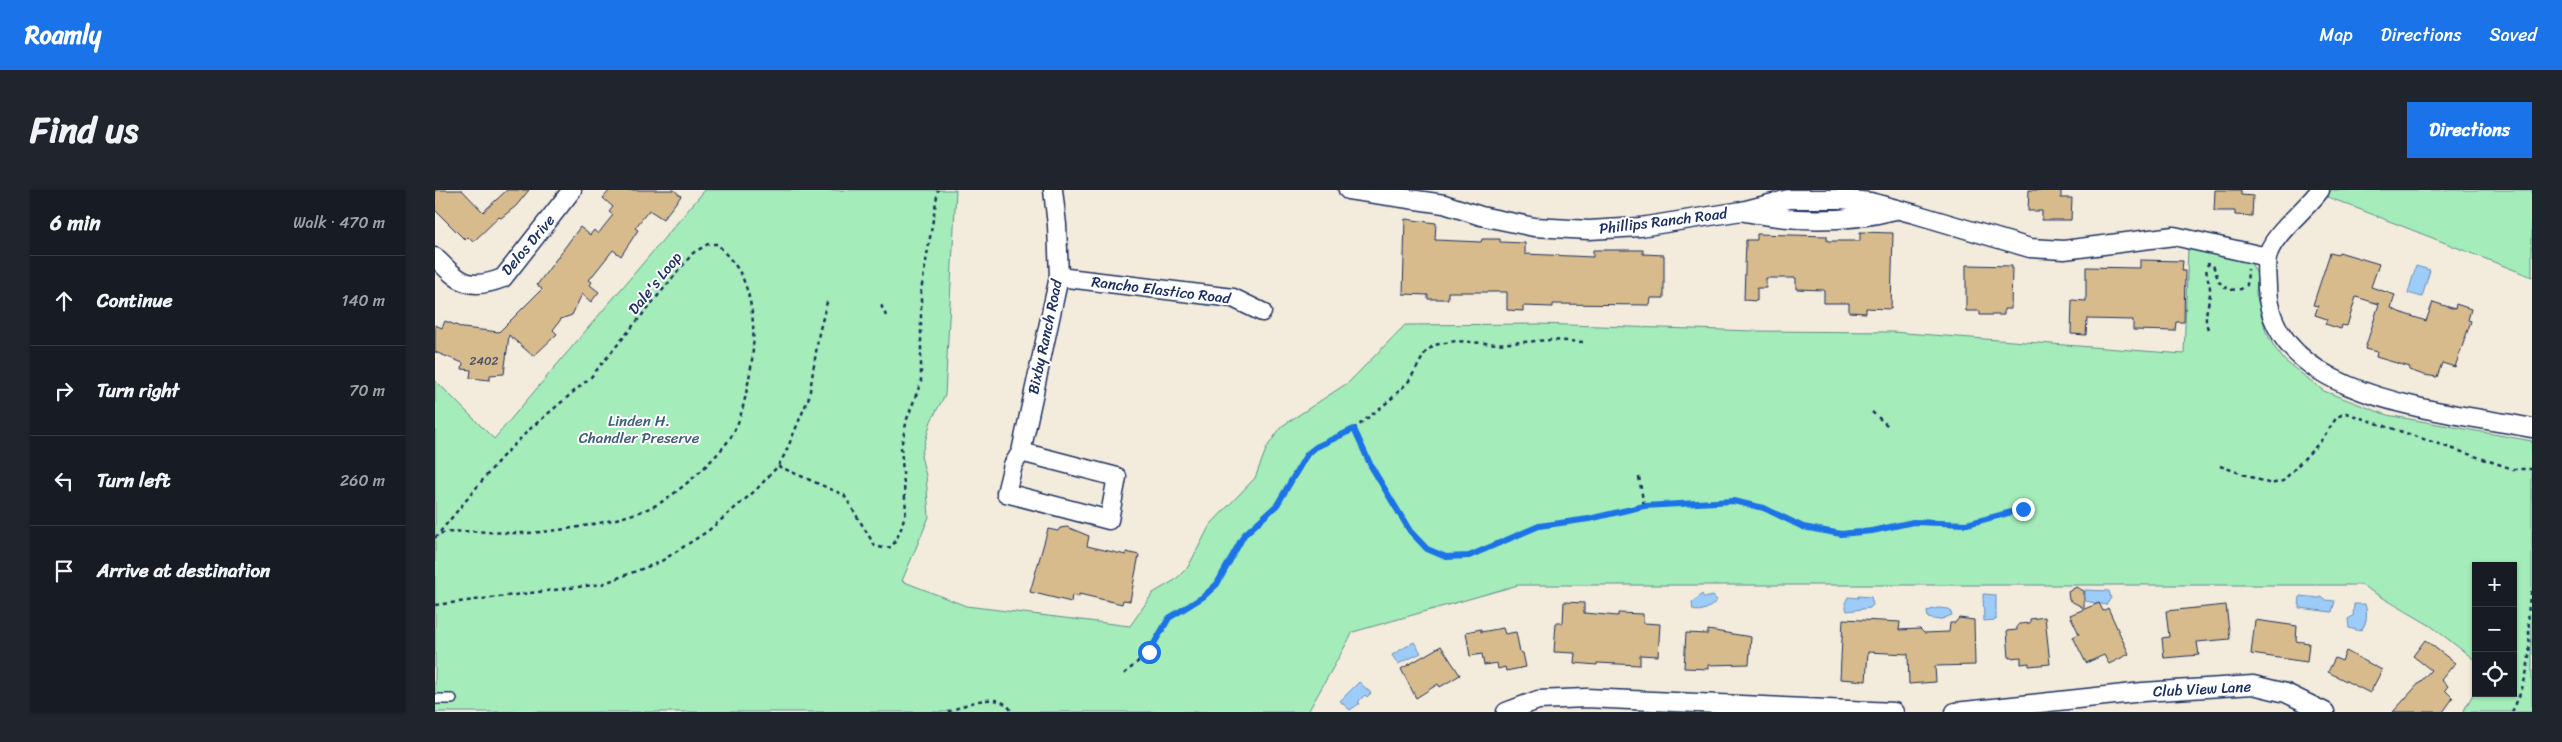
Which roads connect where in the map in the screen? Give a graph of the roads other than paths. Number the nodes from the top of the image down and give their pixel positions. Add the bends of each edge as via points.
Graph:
1 (572, 190) edge
2 (1053, 190) edge
3 (1348, 190) edge
4 (2320, 190) edge
5 (435, 257) edge
6 (2267, 257) junction
7 (1059, 277) junction
8 (1262, 312) dead end
9 (2532, 428) edge
10 (1021, 452) junction
11 (435, 699) edge
12 (452, 699) dead end
13 (1683, 707) edge
14 (1506, 712) edge
15 (1894, 712) edge
16 (1955, 712) edge
17 (2323, 712) edge

1 - 5 street, Delos Drive via 503,278 487,284 458,281
2 - 7 street, Bixby Ranch Road
3 - 6 street, Phillips Ranch Road via 1444,204 1534,228 1589,230 1640,227 1742,211 1773,218 1851,219 1896,210 2030,248 2064,250 2174,236
4 - 6 street via 2287,226
6 - 9 street via 2271,313 2296,355 2319,370 2349,385 2406,404
7 - 8 street, Rancho Elastico Road via 1233,298
7 - 10 street, Bixby Ranch Road
10 - 10 street, Bixby Ranch Road via 1117,477 1109,520 1006,493 1013,465
11 - 12 lane
13 - 14 street via 1586,698 1538,700
13 - 15 street
16 - 17 street, Club View Lane via 2143,692 2253,685 2287,693

